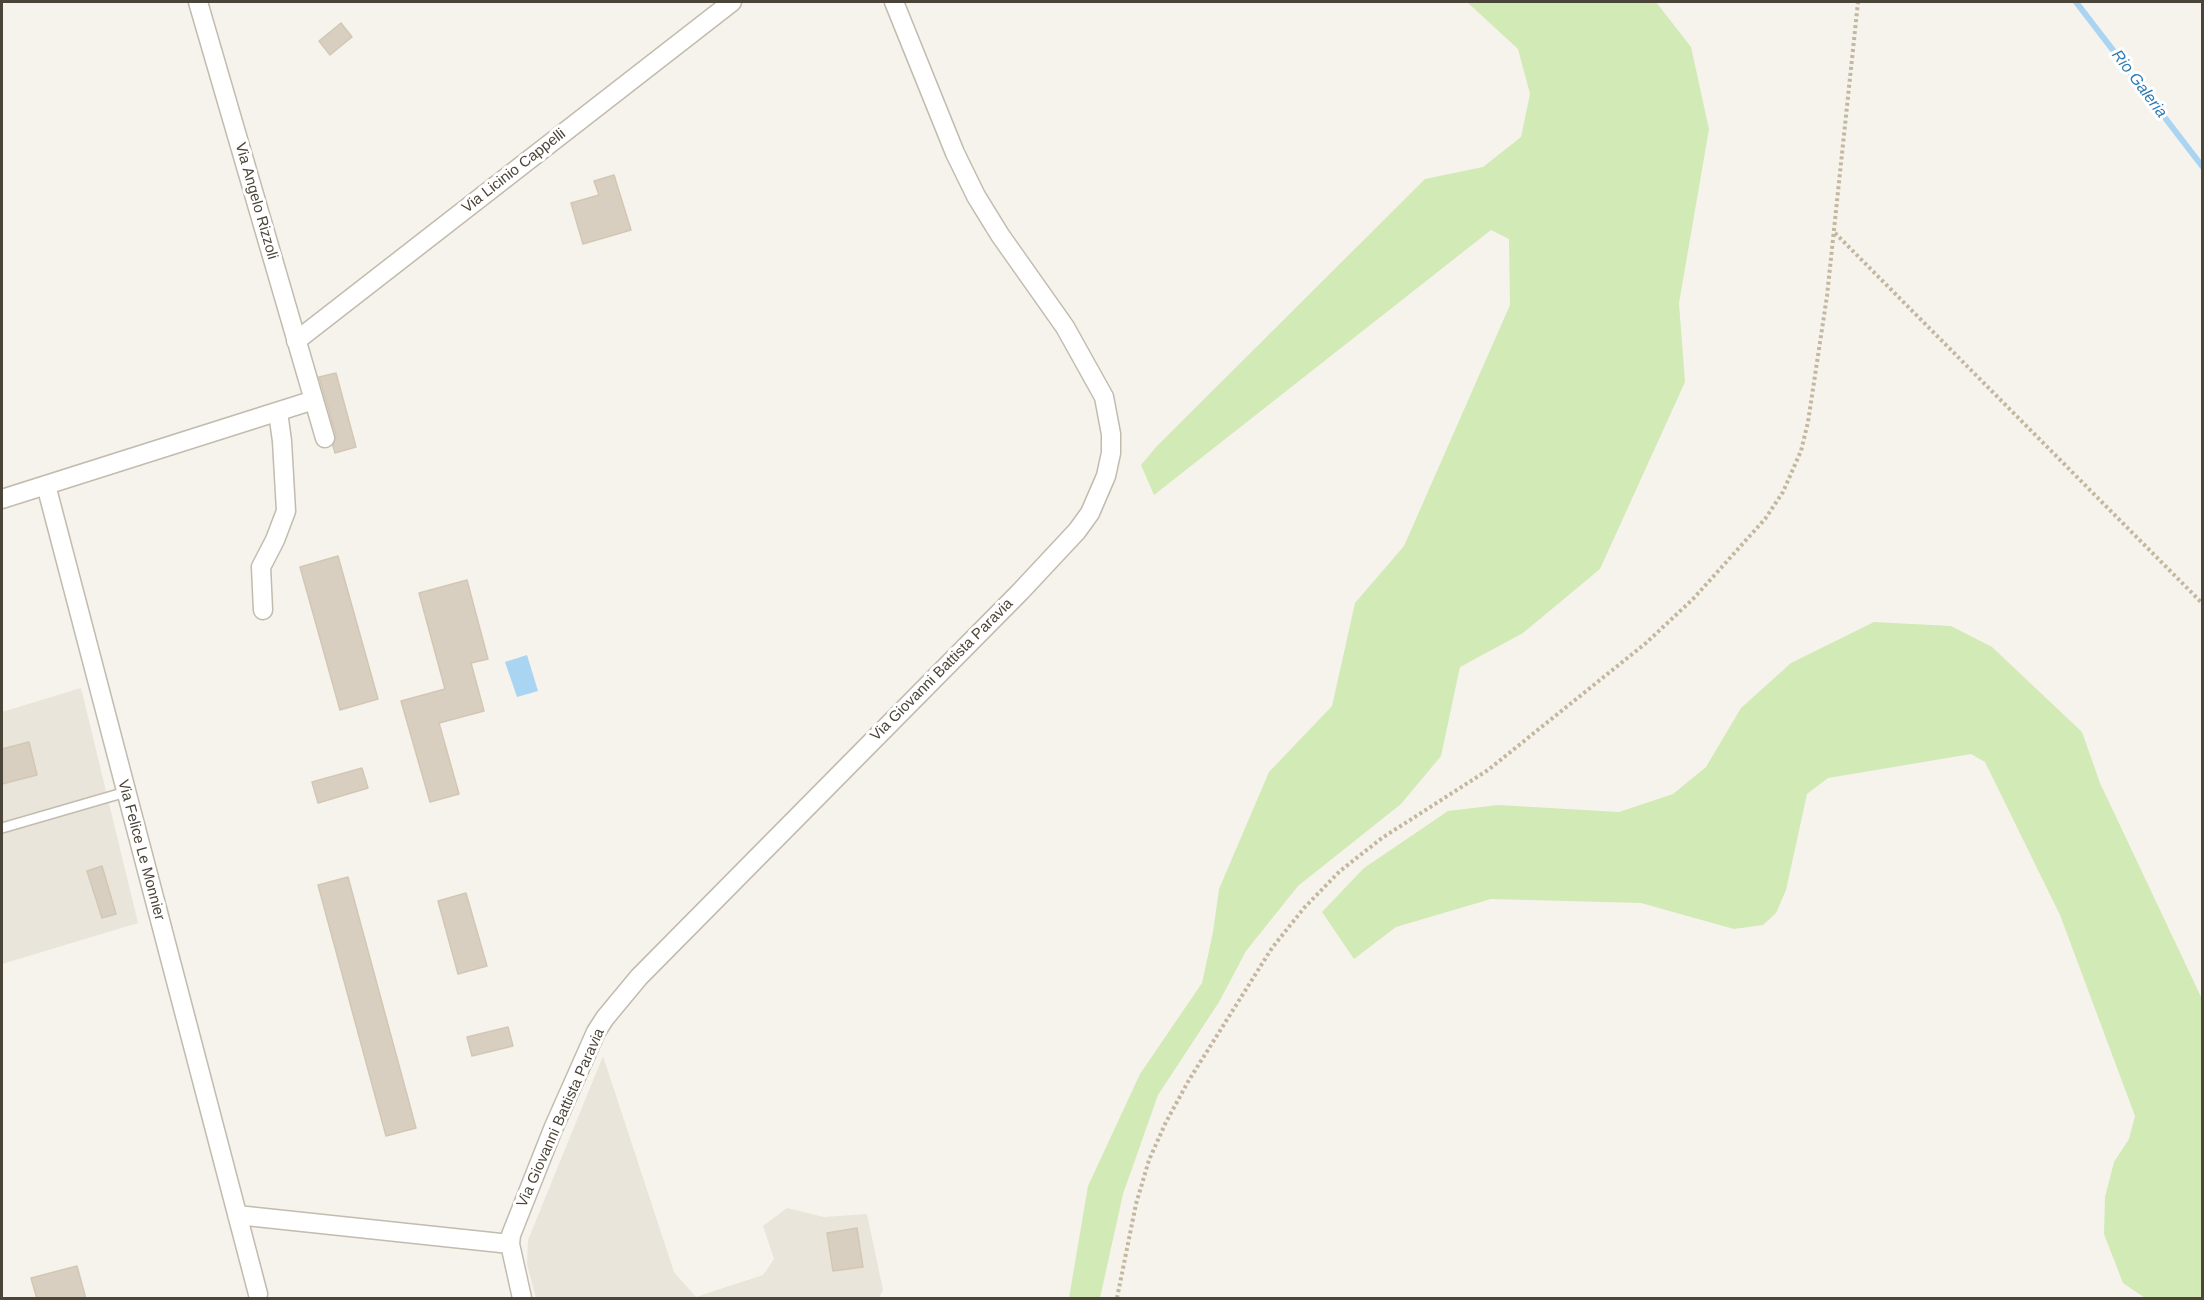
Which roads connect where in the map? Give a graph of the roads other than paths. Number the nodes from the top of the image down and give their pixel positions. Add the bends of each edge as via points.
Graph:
1 (198, 2) edge
2 (732, 2) edge
3 (894, 2) edge
4 (296, 341) junction
5 (314, 400) junction
6 (278, 412) junction
7 (325, 438) dead end
8 (46, 485) junction
9 (2, 499) edge
10 (262, 610) dead end
11 (126, 792) junction
12 (2, 828) edge
13 (237, 1215) junction
14 (510, 1244) junction
15 (258, 1294) dead end
16 (522, 1299) edge

1 - 4 street, Via Angelo Rizzoli
2 - 4 street, Via Licinio Cappelli
3 - 14 street, Via Giovanni Battista Paravia via 976,196 1065,327 1104,396 1111,434 1106,476 1090,513 1077,531 614,1006 596,1032 553,1129
4 - 5 street, Via Angelo Rizzoli
5 - 6 street
5 - 7 street, Via Angelo Rizzoli
6 - 8 street
6 - 10 street via 286,511 261,567
8 - 9 street
8 - 11 street, Via Felice Le Monnier
11 - 12 lane
11 - 13 street, Via Felice Le Monnier
13 - 14 street
13 - 15 street, Via Felice Le Monnier
14 - 16 street, Via Giovanni Battista Paravia

